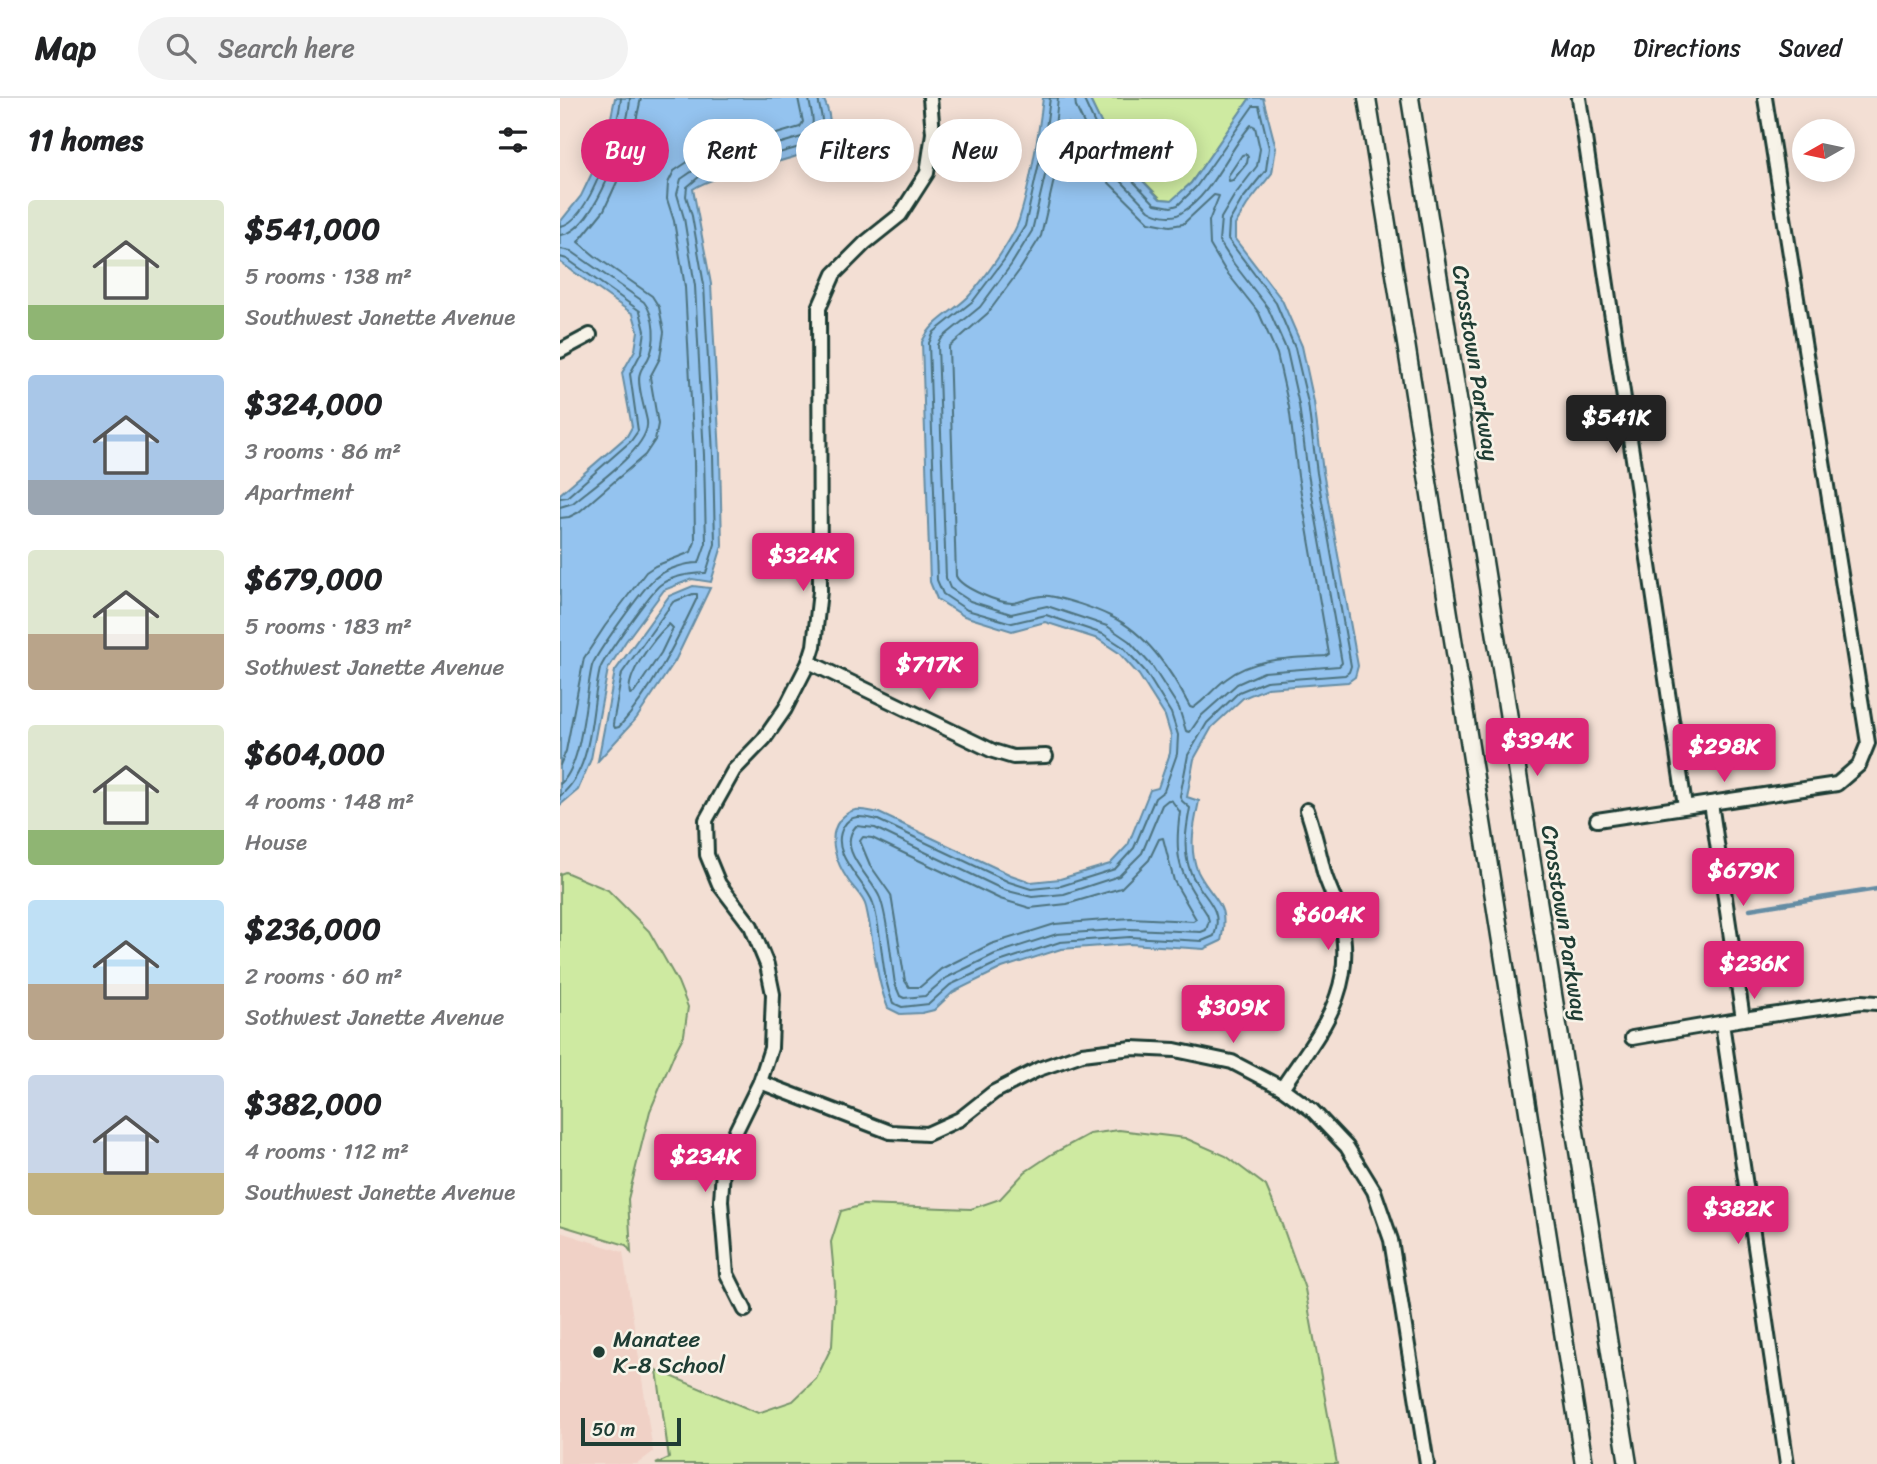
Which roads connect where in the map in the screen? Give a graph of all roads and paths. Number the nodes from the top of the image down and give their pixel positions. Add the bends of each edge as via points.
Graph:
1 (930, 98) edge
2 (1367, 98) edge
3 (1410, 98) edge
4 (1579, 98) edge
5 (1765, 98) edge
6 (590, 335) dead end
7 (560, 351) edge
8 (809, 662) junction
9 (1046, 755) dead end
10 (1711, 803) junction
11 (1685, 806) junction
12 (1307, 810) dead end
13 (1597, 820) dead end
14 (1877, 1003) edge
15 (1743, 1019) junction
16 (1722, 1023) junction
17 (1632, 1038) dead end
18 (760, 1082) junction
19 (1282, 1088) junction
20 (745, 1310) dead end
21 (1427, 1464) edge
22 (1584, 1464) edge
23 (1628, 1464) edge
24 (1787, 1464) edge

1 - 8 street via 933,133 927,173 900,215 834,274 819,308 820,591
2 - 22 main road
3 - 23 main road, Crosstown Parkway
4 - 11 street
5 - 10 street via 1868,743 1859,765 1837,784
6 - 7 street
8 - 9 street via 993,751 1013,757
8 - 18 street via 785,709 734,770 706,820 707,855 719,884 751,926 773,994 771,1048
10 - 11 street
10 - 15 street
11 - 13 street
12 - 19 street via 1340,915 1343,969 1325,1023
14 - 15 street
15 - 16 street
16 - 17 street
16 - 24 street
18 - 19 street via 890,1132 927,1134 960,1119 994,1092 1082,1054 1132,1048 1175,1050 1232,1062
18 - 20 street via 723,1169 727,1274
19 - 21 street via 1312,1110 1347,1147 1374,1191 1391,1240

